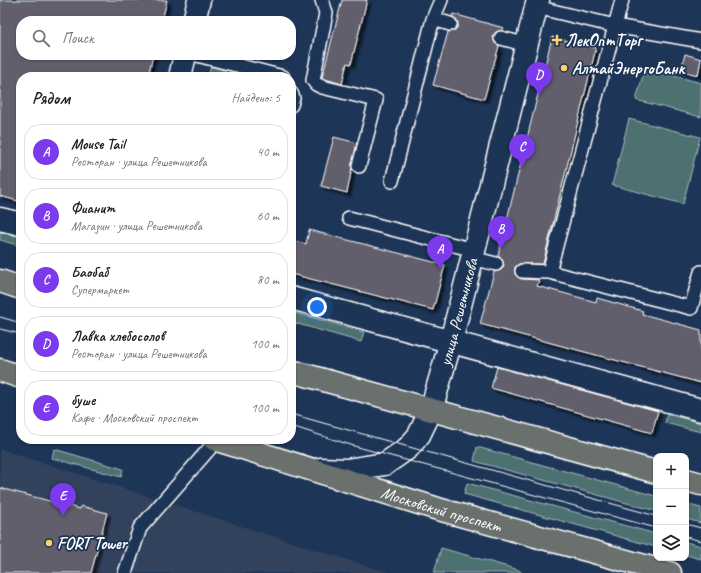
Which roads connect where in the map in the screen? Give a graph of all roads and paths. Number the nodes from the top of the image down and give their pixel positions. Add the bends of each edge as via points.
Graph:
1 (199, 0) edge
2 (322, 0) edge
3 (441, 0) edge
4 (622, 0) edge
5 (537, 3) edge
6 (195, 16) edge
7 (433, 19) junction
8 (450, 24) dead end
9 (615, 26) junction
10 (501, 38) dead end
11 (701, 41) edge
12 (527, 45) junction
13 (184, 60) edge
14 (217, 60) edge
15 (181, 72) edge
16 (263, 72) edge
17 (359, 166) dead end
18 (392, 181) dead end
19 (349, 218) dead end
20 (0, 219) edge
21 (16, 223) edge
22 (473, 254) junction
23 (496, 264) dead end
24 (522, 271) dead end
25 (549, 272) junction
26 (701, 272) edge
27 (0, 281) edge
28 (16, 286) edge
29 (296, 299) edge
30 (696, 309) edge
31 (451, 341) junction
32 (296, 372) edge
33 (431, 410) junction
34 (701, 410) edge
35 (213, 444) edge
36 (229, 444) edge
37 (311, 469) junction
38 (653, 471) edge
39 (689, 481) edge
40 (701, 484) edge
41 (125, 573) edge
42 (670, 573) edge

1 - 6 street
2 - 17 lane via 326,14 313,80 322,87 376,100
3 - 7 lane
4 - 9 lane
5 - 9 lane
5 - 12 street, улица Решетникова
7 - 8 lane
7 - 18 lane
9 - 11 lane
9 - 25 lane
10 - 12 lane
12 - 22 street, улица Решетникова
13 - 15 street
14 - 16 lane
19 - 22 lane
20 - 21 street
22 - 23 lane
22 - 31 street, улица Решетникова
24 - 25 lane
25 - 30 lane
26 - 30 lane
27 - 28 main road
29 - 31 street
31 - 33 street, улица Решетникова
31 - 34 street
32 - 33 main road
33 - 37 street, улица Решетникова via 419,435 408,448 385,464 346,470
33 - 38 main road
35 - 41 lane via 140,528
36 - 37 main road, Московский проспект
37 - 42 main road, Московский проспект via 438,509
39 - 40 main road

